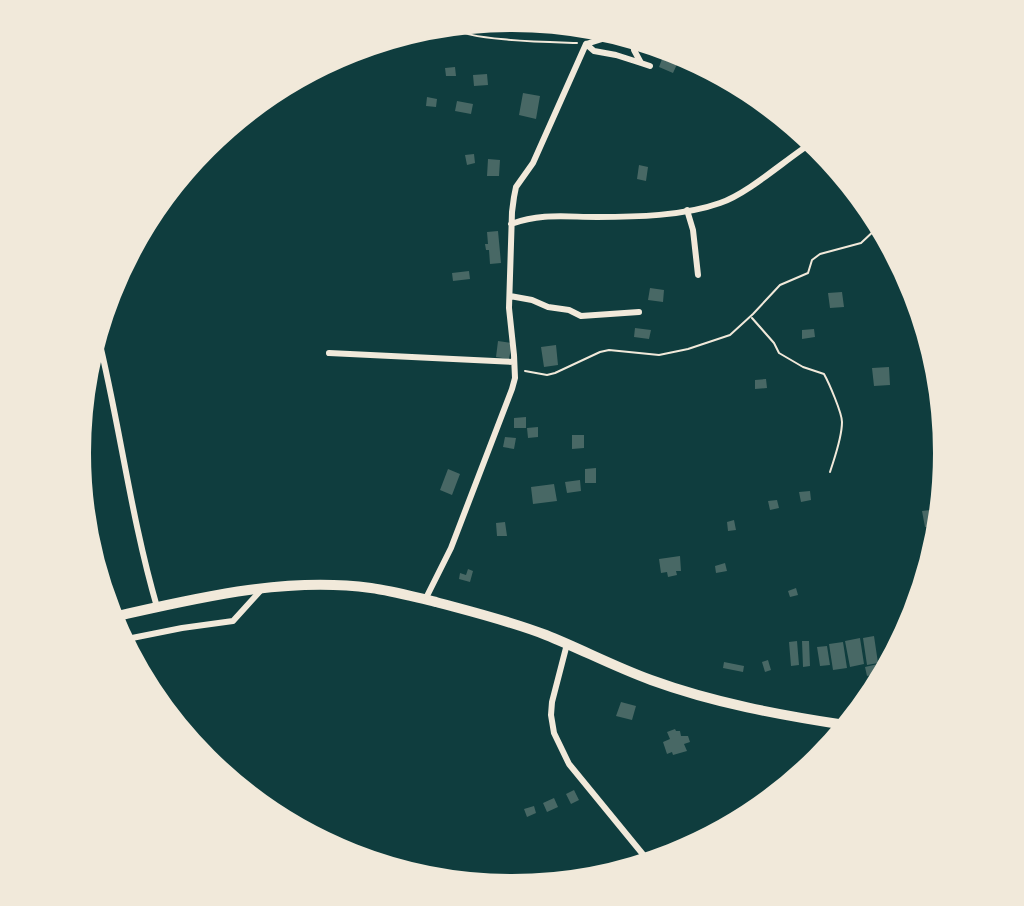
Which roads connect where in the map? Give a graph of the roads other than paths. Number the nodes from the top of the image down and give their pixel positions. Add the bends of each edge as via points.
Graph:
1 (601, 39) edge
2 (586, 44) junction
3 (634, 48) edge
4 (641, 63) junction
5 (650, 66) dead end
6 (804, 148) edge
7 (687, 210) junction
8 (511, 224) junction
9 (698, 275) dead end
10 (510, 296) junction
11 (639, 312) dead end
12 (102, 350) edge
13 (329, 353) dead end
14 (514, 366) junction
15 (262, 589) junction
16 (425, 600) junction
17 (157, 607) junction
18 (121, 615) edge
19 (132, 638) edge
20 (567, 644) junction
21 (837, 724) edge
22 (644, 855) edge

1 - 2 street
2 - 4 street via 594,51
2 - 8 street via 533,163 516,187
3 - 4 street
4 - 5 street
6 - 7 street via 728,200
7 - 8 street via 536,217
7 - 9 street
8 - 10 street
10 - 11 street via 581,316
10 - 14 street
12 - 17 street
13 - 14 street
14 - 16 street via 512,389 480,474
15 - 16 highway via 343,586
15 - 17 highway
15 - 19 street via 233,621
16 - 20 highway
17 - 18 highway
20 - 21 highway via 691,693
20 - 22 street via 552,702 554,733 569,764

